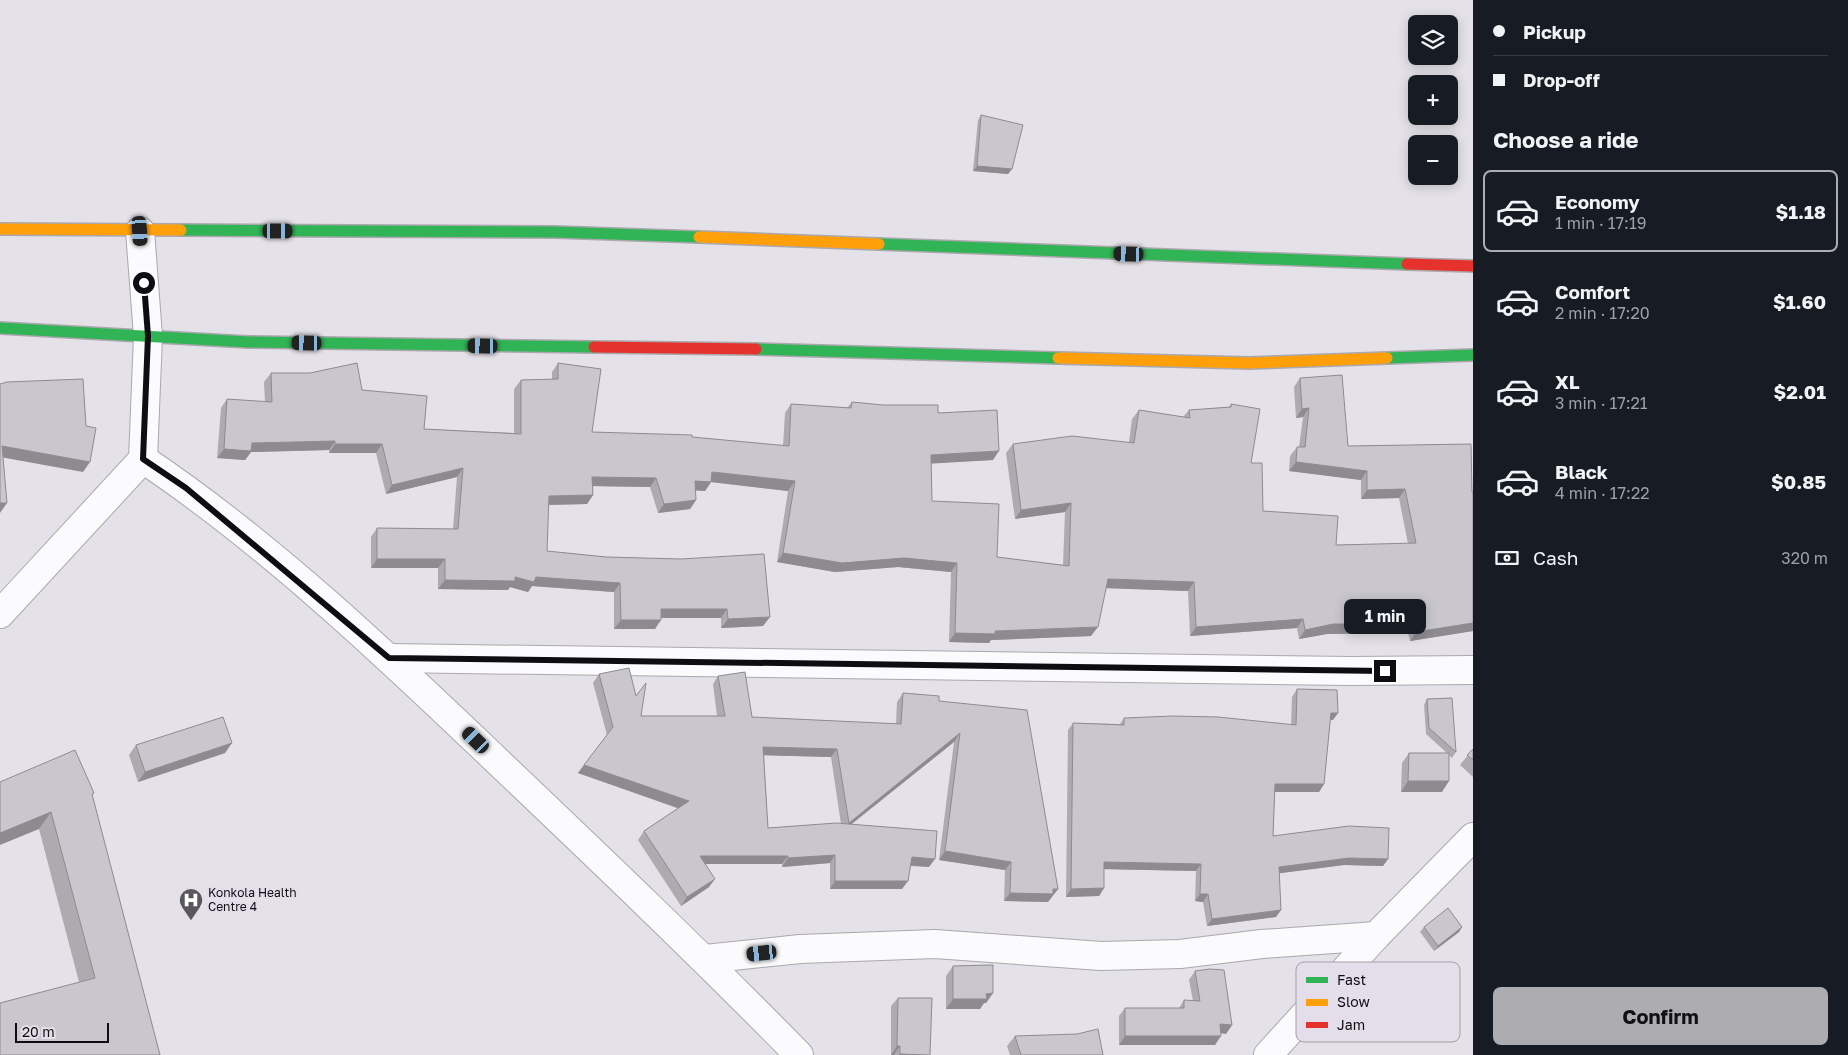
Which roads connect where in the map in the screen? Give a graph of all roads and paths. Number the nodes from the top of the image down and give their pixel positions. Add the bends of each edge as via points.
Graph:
1 (0, 229) edge
2 (140, 231) junction
3 (1473, 266) edge
4 (0, 328) edge
5 (148, 336) junction
6 (1473, 355) edge
7 (143, 459) junction
8 (0, 614) edge
9 (389, 658) junction
10 (1473, 670) edge
11 (1473, 837) edge
12 (1376, 936) junction
13 (705, 959) junction
14 (1352, 962) edge
15 (1296, 1024) edge
16 (799, 1055) edge
17 (1268, 1055) edge

1 - 2 street
2 - 3 street via 555,232
2 - 5 street
4 - 5 street
5 - 6 street via 248,342 738,349 1249,363
5 - 7 street
7 - 8 street
7 - 9 street via 186,488
9 - 10 street via 1350,672
9 - 13 street
11 - 12 street
12 - 13 street via 1180,954 1101,956 935,944 800,949
12 - 14 street
13 - 16 street
15 - 17 street

